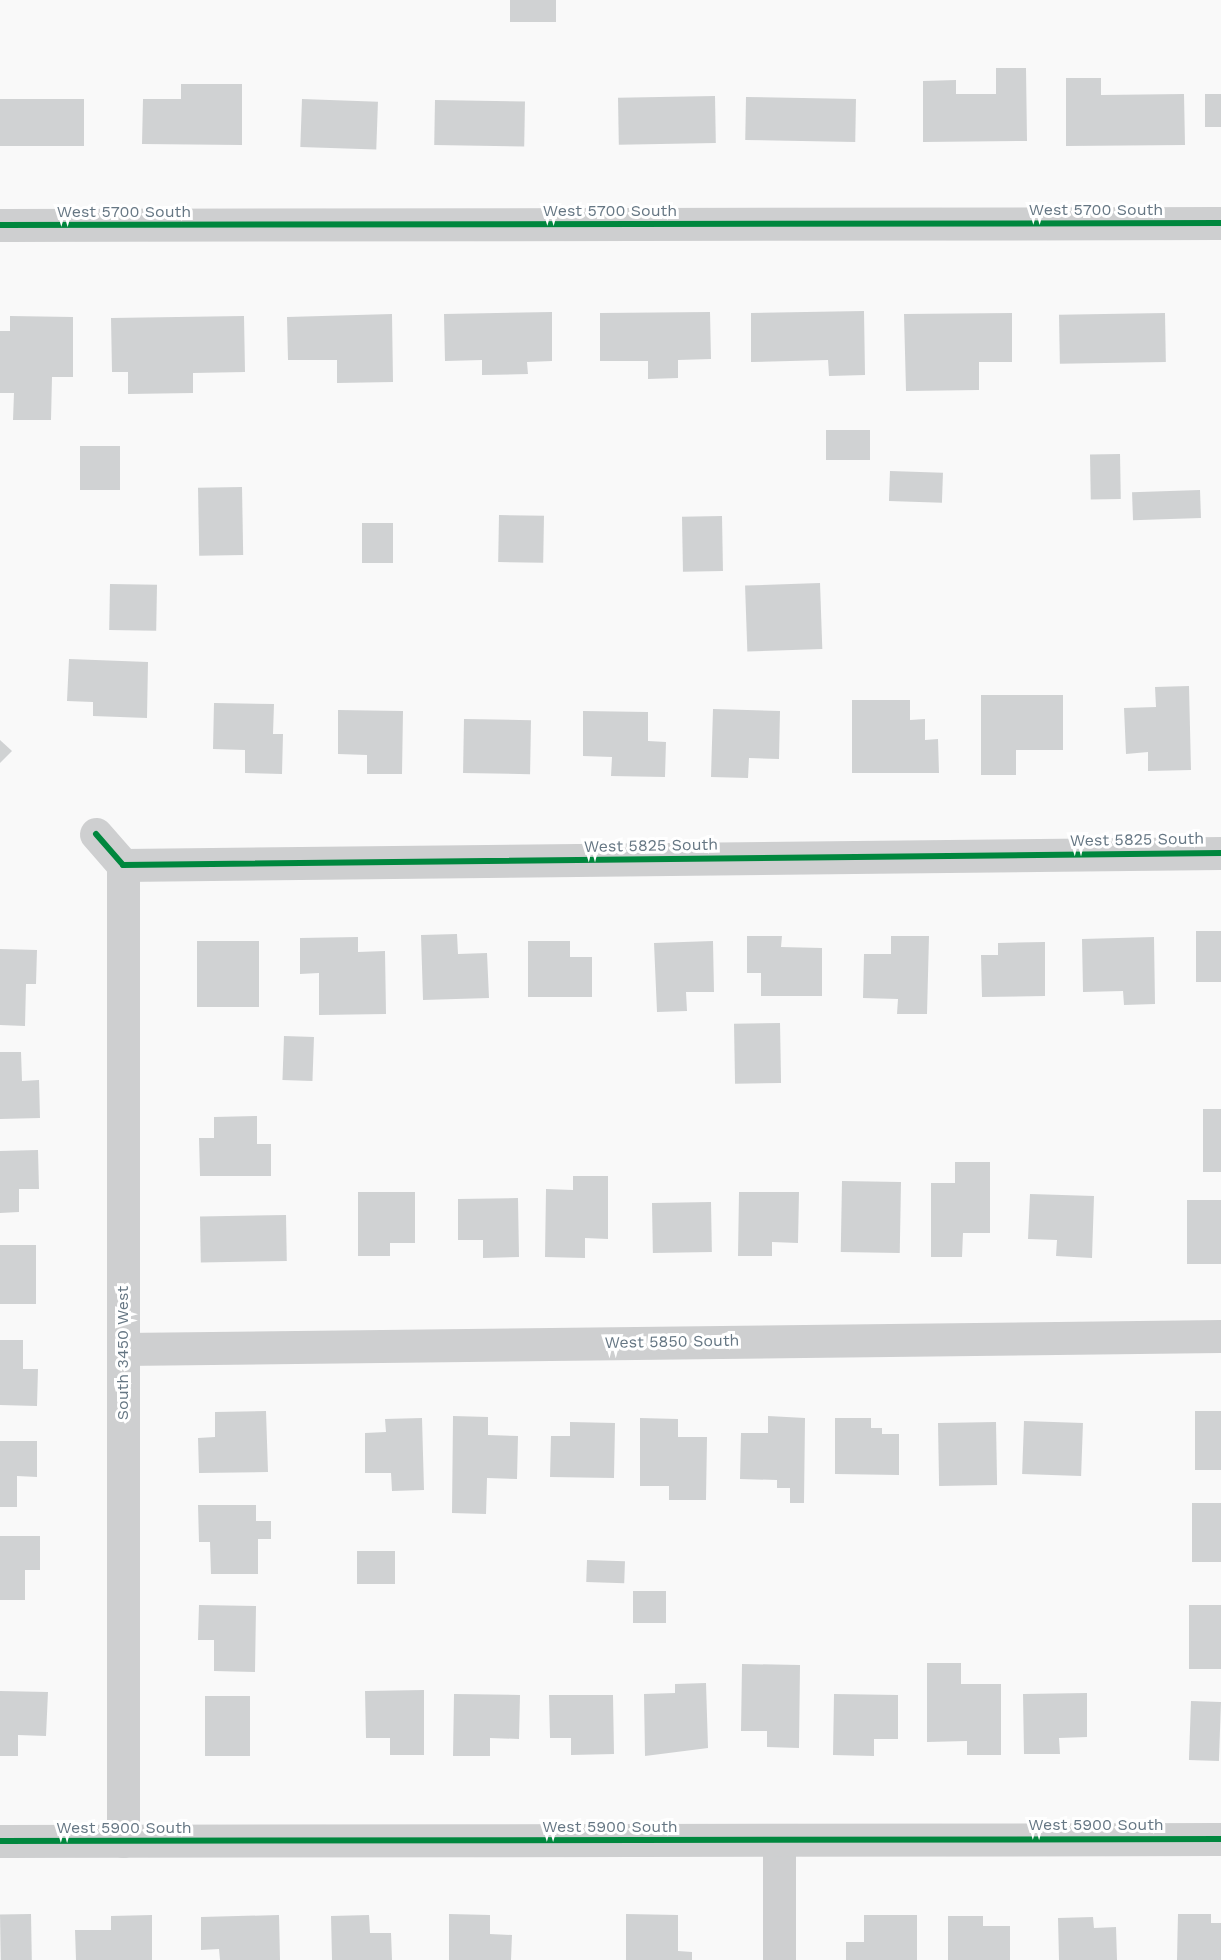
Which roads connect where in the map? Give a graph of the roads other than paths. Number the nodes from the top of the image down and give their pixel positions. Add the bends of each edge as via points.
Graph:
1 (1221, 224) edge
2 (0, 225) edge
3 (96, 834) dead end
4 (1221, 853) edge
5 (123, 865) junction
6 (1221, 1336) edge
7 (123, 1349) junction
8 (1221, 1839) edge
9 (779, 1840) junction
10 (0, 1841) edge
11 (123, 1841) junction
12 (780, 1960) edge

1 - 2 street, West 5700 South
3 - 5 street
4 - 5 street, West 5825 South
5 - 7 street, South 3450 West
6 - 7 street, West 5850 South
7 - 11 street, South 3450 West
8 - 9 street, West 5900 South
9 - 11 street, West 5900 South
9 - 12 street
10 - 11 street, West 5900 South

